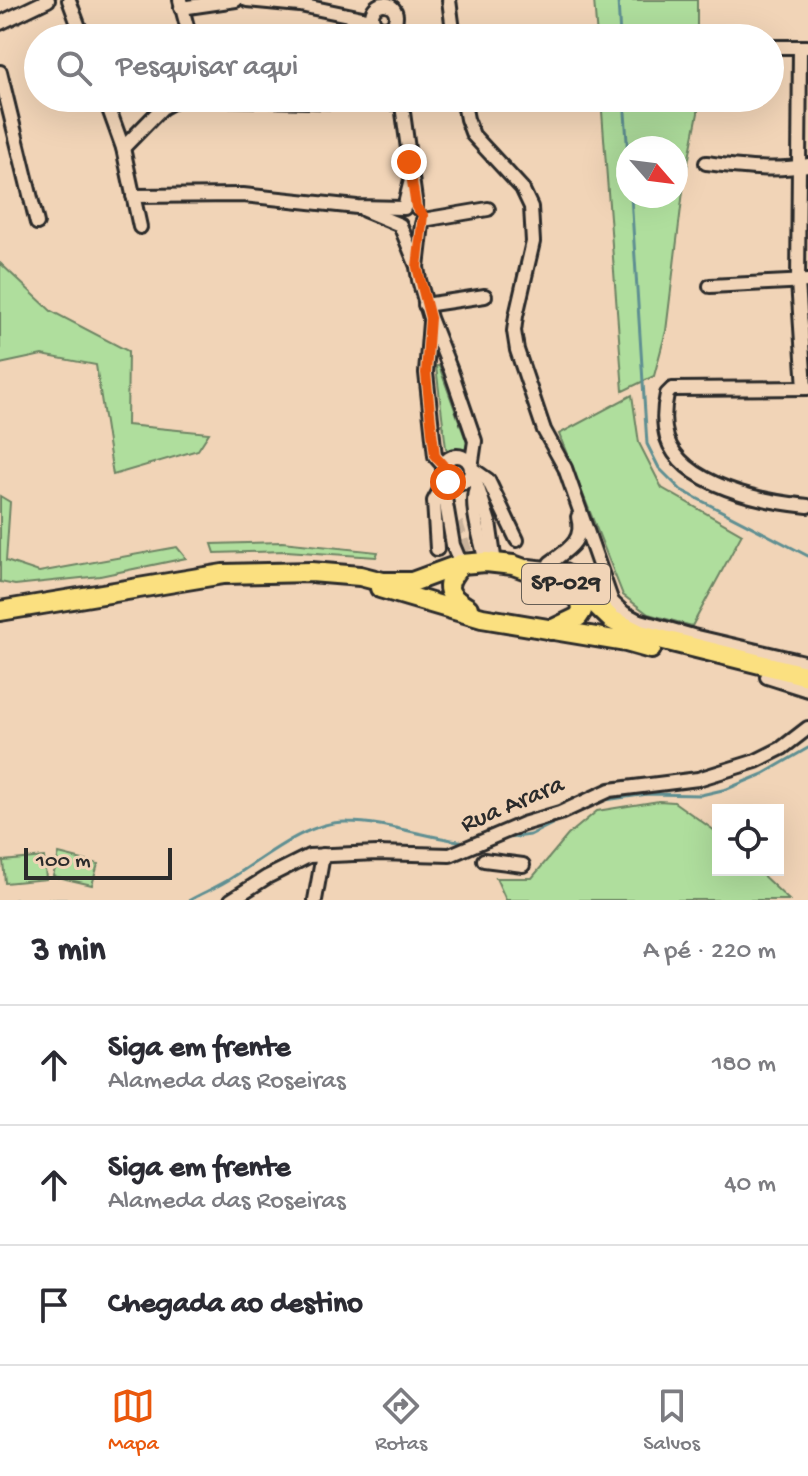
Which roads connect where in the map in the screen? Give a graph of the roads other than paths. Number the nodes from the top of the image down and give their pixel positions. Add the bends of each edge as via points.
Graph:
1 (48, 0) edge
2 (69, 0) edge
3 (236, 0) edge
4 (247, 0) edge
5 (268, 0) edge
6 (449, 0) edge
7 (180, 4) edge
8 (385, 14) edge
9 (0, 23) edge
10 (78, 24) edge
11 (186, 24) edge
12 (452, 24) edge
13 (804, 47) edge
14 (0, 72) edge
15 (110, 112) edge
16 (161, 112) edge
17 (402, 112) edge
18 (466, 112) edge
19 (123, 148) junction
20 (706, 163) dead end
21 (803, 166) edge
22 (133, 196) junction
23 (357, 207) junction
24 (410, 207) junction
25 (488, 209) dead end
26 (422, 222) junction
27 (37, 223) dead end
28 (400, 225) junction
29 (140, 227) dead end
30 (417, 267) junction
31 (803, 282) edge
32 (710, 286) dead end
33 (485, 296) dead end
34 (425, 305) junction
35 (430, 318) junction
36 (806, 388) edge
37 (443, 465) junction
38 (565, 468) junction
39 (473, 477) junction
40 (445, 481) junction
41 (808, 506) edge
42 (457, 523) tunnel mouth
43 (517, 540) dead end
44 (437, 549) dead end
45 (504, 563) junction
46 (461, 564) junction
47 (546, 569) junction
48 (311, 572) junction
49 (598, 589) junction
50 (612, 602) junction
51 (0, 611) edge
52 (484, 618) junction
53 (551, 630) junction
54 (808, 663) edge
55 (808, 676) edge
56 (808, 688) edge
57 (808, 728) edge
58 (496, 835) junction
59 (323, 855) junction
60 (523, 865) dead end
61 (231, 900) edge
62 (315, 900) edge

1 - 9 street
2 - 10 street
3 - 7 street
4 - 5 street
5 - 8 street
6 - 12 street
7 - 11 street
13 - 21 street
14 - 27 street
15 - 19 street
16 - 19 street
17 - 24 street
18 - 38 street via 473,135 522,188 531,207 533,242 515,339 544,430
19 - 22 street
20 - 21 street
21 - 31 street
22 - 23 street via 243,195
22 - 29 street
23 - 24 street
23 - 28 street
24 - 26 street via 421,212
24 - 28 street via 398,217
25 - 26 street
26 - 28 street via 411,230
26 - 30 street
28 - 30 street
30 - 34 street
31 - 32 street
31 - 36 street
33 - 34 street
34 - 35 street
35 - 37 street via 426,373 435,456
35 - 39 street via 475,441
36 - 41 street via 670,389 664,425 674,453 713,483 748,496
37 - 39 street via 448,482 462,484
37 - 39 street via 459,455 467,460
38 - 47 street via 580,532 574,545
38 - 50 street
39 - 43 street via 488,480
39 - 45 street
40 - 42 street
40 - 44 street via 434,501
40 - 46 street via 453,545
45 - 46 highway, SP-029
45 - 47 highway, SP-029
45 - 49 street, SP-029 via 562,570
46 - 48 highway, SP-029 via 412,582
46 - 52 highway, SP-029 via 449,583 450,594
47 - 49 street, SP-029 via 579,570
47 - 53 highway, SP-029 via 583,605 578,617
47 - 55 highway, SP-029 via 584,593 612,620 640,634
48 - 51 highway, SP-029 via 223,574
48 - 52 highway, SP-029
49 - 50 street, SP-029
50 - 54 street, SP-029 via 637,620
52 - 53 highway, SP-029
53 - 56 highway, SP-029 via 626,642
57 - 58 street, Rua Arara via 782,748 734,769 610,790
58 - 59 street, Rua Arara via 450,855
58 - 60 street via 488,861
59 - 61 street, Rua Arara via 309,856
59 - 62 street

